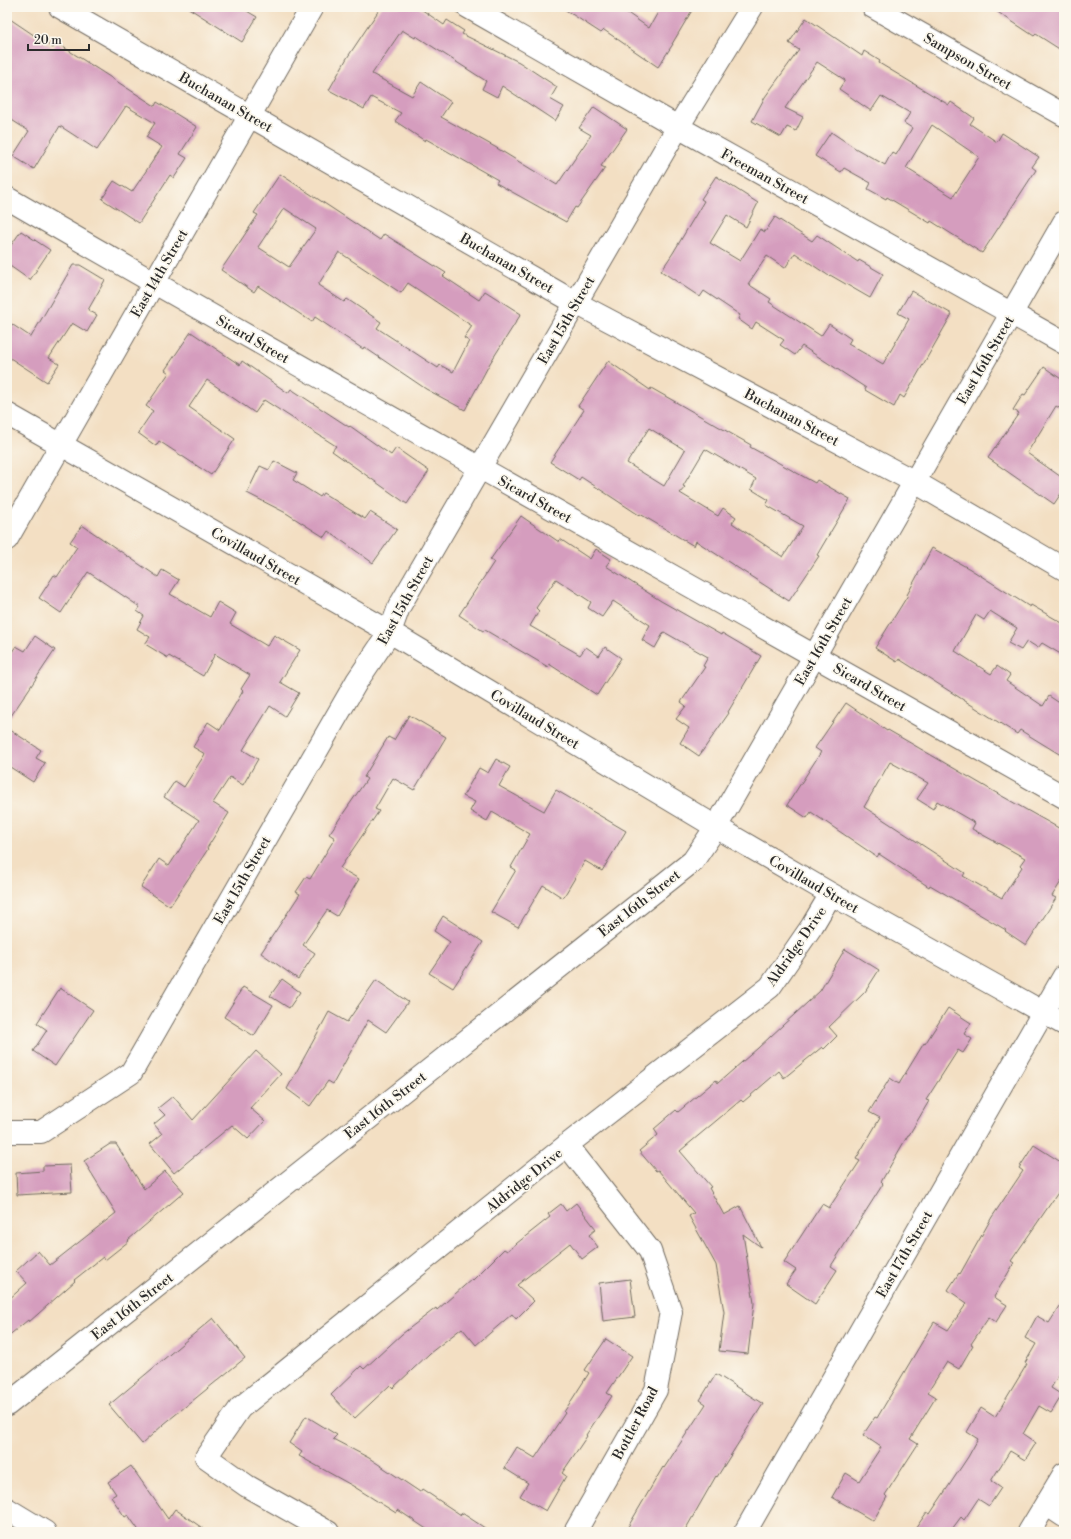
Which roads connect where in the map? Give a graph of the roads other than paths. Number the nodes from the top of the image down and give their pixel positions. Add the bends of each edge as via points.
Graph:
1 (60, 7) edge
2 (312, 7) edge
3 (468, 7) edge
4 (752, 7) edge
5 (873, 7) edge
6 (250, 115) junction
7 (1064, 115) edge
8 (678, 127) junction
9 (7, 198) edge
10 (1064, 222) edge
11 (154, 283) junction
12 (576, 303) junction
13 (1012, 313) junction
14 (1064, 343) edge
15 (7, 414) edge
16 (61, 445) junction
17 (480, 468) junction
18 (915, 482) junction
19 (7, 539) edge
20 (1064, 569) edge
21 (390, 632) junction
22 (815, 655) junction
23 (1064, 797) edge
24 (716, 827) junction
25 (831, 894) junction
26 (1064, 976) edge
27 (1043, 1012) junction
28 (1064, 1024) edge
29 (7, 1132) edge
30 (567, 1145) junction
31 (7, 1405) edge
32 (1064, 1474) edge
33 (1046, 1504) junction
34 (7, 1509) edge
35 (1064, 1516) edge
36 (46, 1532) edge
37 (328, 1532) edge
38 (575, 1532) edge
39 (745, 1532) edge
40 (1029, 1532) edge

1 - 6 street, Buchanan Street
2 - 6 street, East 14th Street
3 - 8 street, Freeman Street
4 - 8 street, East 15th Street
5 - 7 street, Sampson Street
6 - 11 street, East 14th Street
6 - 12 street, Buchanan Street
8 - 12 street, East 15th Street
8 - 13 street, Freeman Street
9 - 11 street, Sicard Street
10 - 13 street, East 16th Street
11 - 16 street, East 14th Street
11 - 17 street, Sicard Street
12 - 17 street, East 15th Street
12 - 18 street, Buchanan Street
13 - 14 street, Freeman Street
13 - 18 street, East 16th Street
15 - 16 street, Covillaud Street
16 - 19 street, East 14th Street
16 - 21 street, Covillaud Street
17 - 21 street, East 15th Street via 399,607
17 - 22 street, Sicard Street
18 - 20 street, Buchanan Street
18 - 22 street, East 16th Street
21 - 24 street, Covillaud Street
21 - 29 street, East 15th Street via 357,681 131,1073 41,1132
22 - 23 street, Sicard Street
22 - 24 street, East 16th Street
24 - 25 street, Covillaud Street
24 - 31 street, East 16th Street via 693,861
25 - 27 street, Covillaud Street
25 - 30 street, Aldridge Drive via 770,987
26 - 27 street, East 17th Street
27 - 28 street, Covillaud Street
27 - 39 street, East 17th Street
30 - 37 street, Aldridge Drive via 240,1408 206,1457 247,1486
30 - 38 street, Bottler Road via 650,1251 671,1312 656,1390
32 - 33 street
33 - 35 street
33 - 40 street
34 - 36 street

